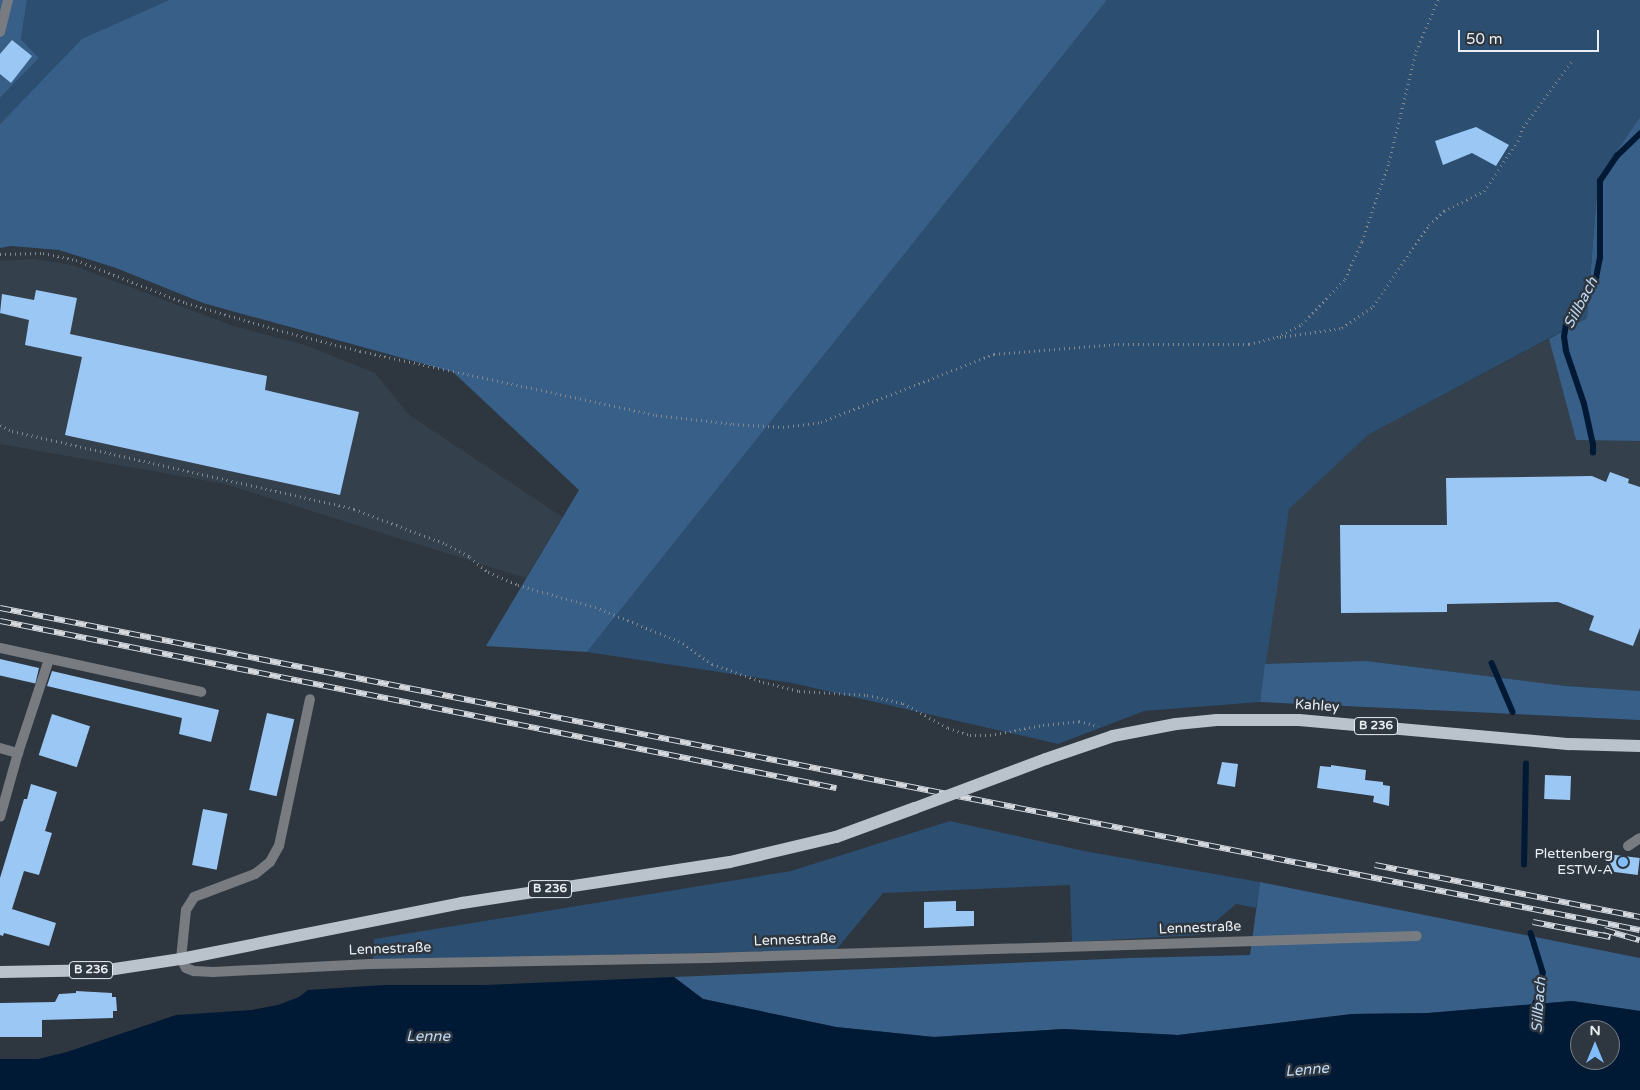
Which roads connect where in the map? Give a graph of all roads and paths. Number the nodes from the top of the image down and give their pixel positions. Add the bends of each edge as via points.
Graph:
1 (8, 0) edge
2 (1438, 0) edge
3 (0, 32) edge
4 (1573, 59) dead end
5 (0, 254) edge
6 (1277, 337) junction
7 (0, 425) edge
8 (0, 648) edge
9 (49, 658) junction
10 (201, 692) dead end
11 (310, 699) dead end
12 (1113, 736) junction
13 (1640, 746) edge
14 (0, 748) edge
15 (18, 754) junction
16 (0, 817) edge
17 (1640, 838) edge
18 (1628, 846) dead end
19 (1417, 936) dead end
20 (181, 959) junction
21 (0, 972) edge

1 - 3 street
2 - 6 path via 1416,51 1389,162 1345,280 1302,324
4 - 6 path via 1523,127 1518,141 1484,191 1444,211 1430,225 1373,306 1342,328
5 - 6 path via 43,253 76,260 186,303 360,351 656,415 733,424 783,427 821,422 994,354 1118,344 1249,344
7 - 12 path via 12,431 354,509 446,544 488,572 518,585 595,607 683,643 712,664 763,682 799,691 867,695 904,703 948,728 970,735 990,735 1043,724 1079,721 1094,723
8 - 9 street
9 - 10 street
9 - 15 street
11 - 20 street via 279,846 270,862 255,874 194,897 186,910
12 - 13 main road, Kahley / B 236 via 1176,724 1266,719 1570,744
12 - 20 main road, Lennestraße / B 236, bridge via 836,838 730,862 462,903
14 - 15 street
15 - 16 street
17 - 18 street
19 - 20 street, Lennestraße via 370,964 213,972 194,972 186,968
20 - 21 main road, Lennestraße / B 236 via 108,970

